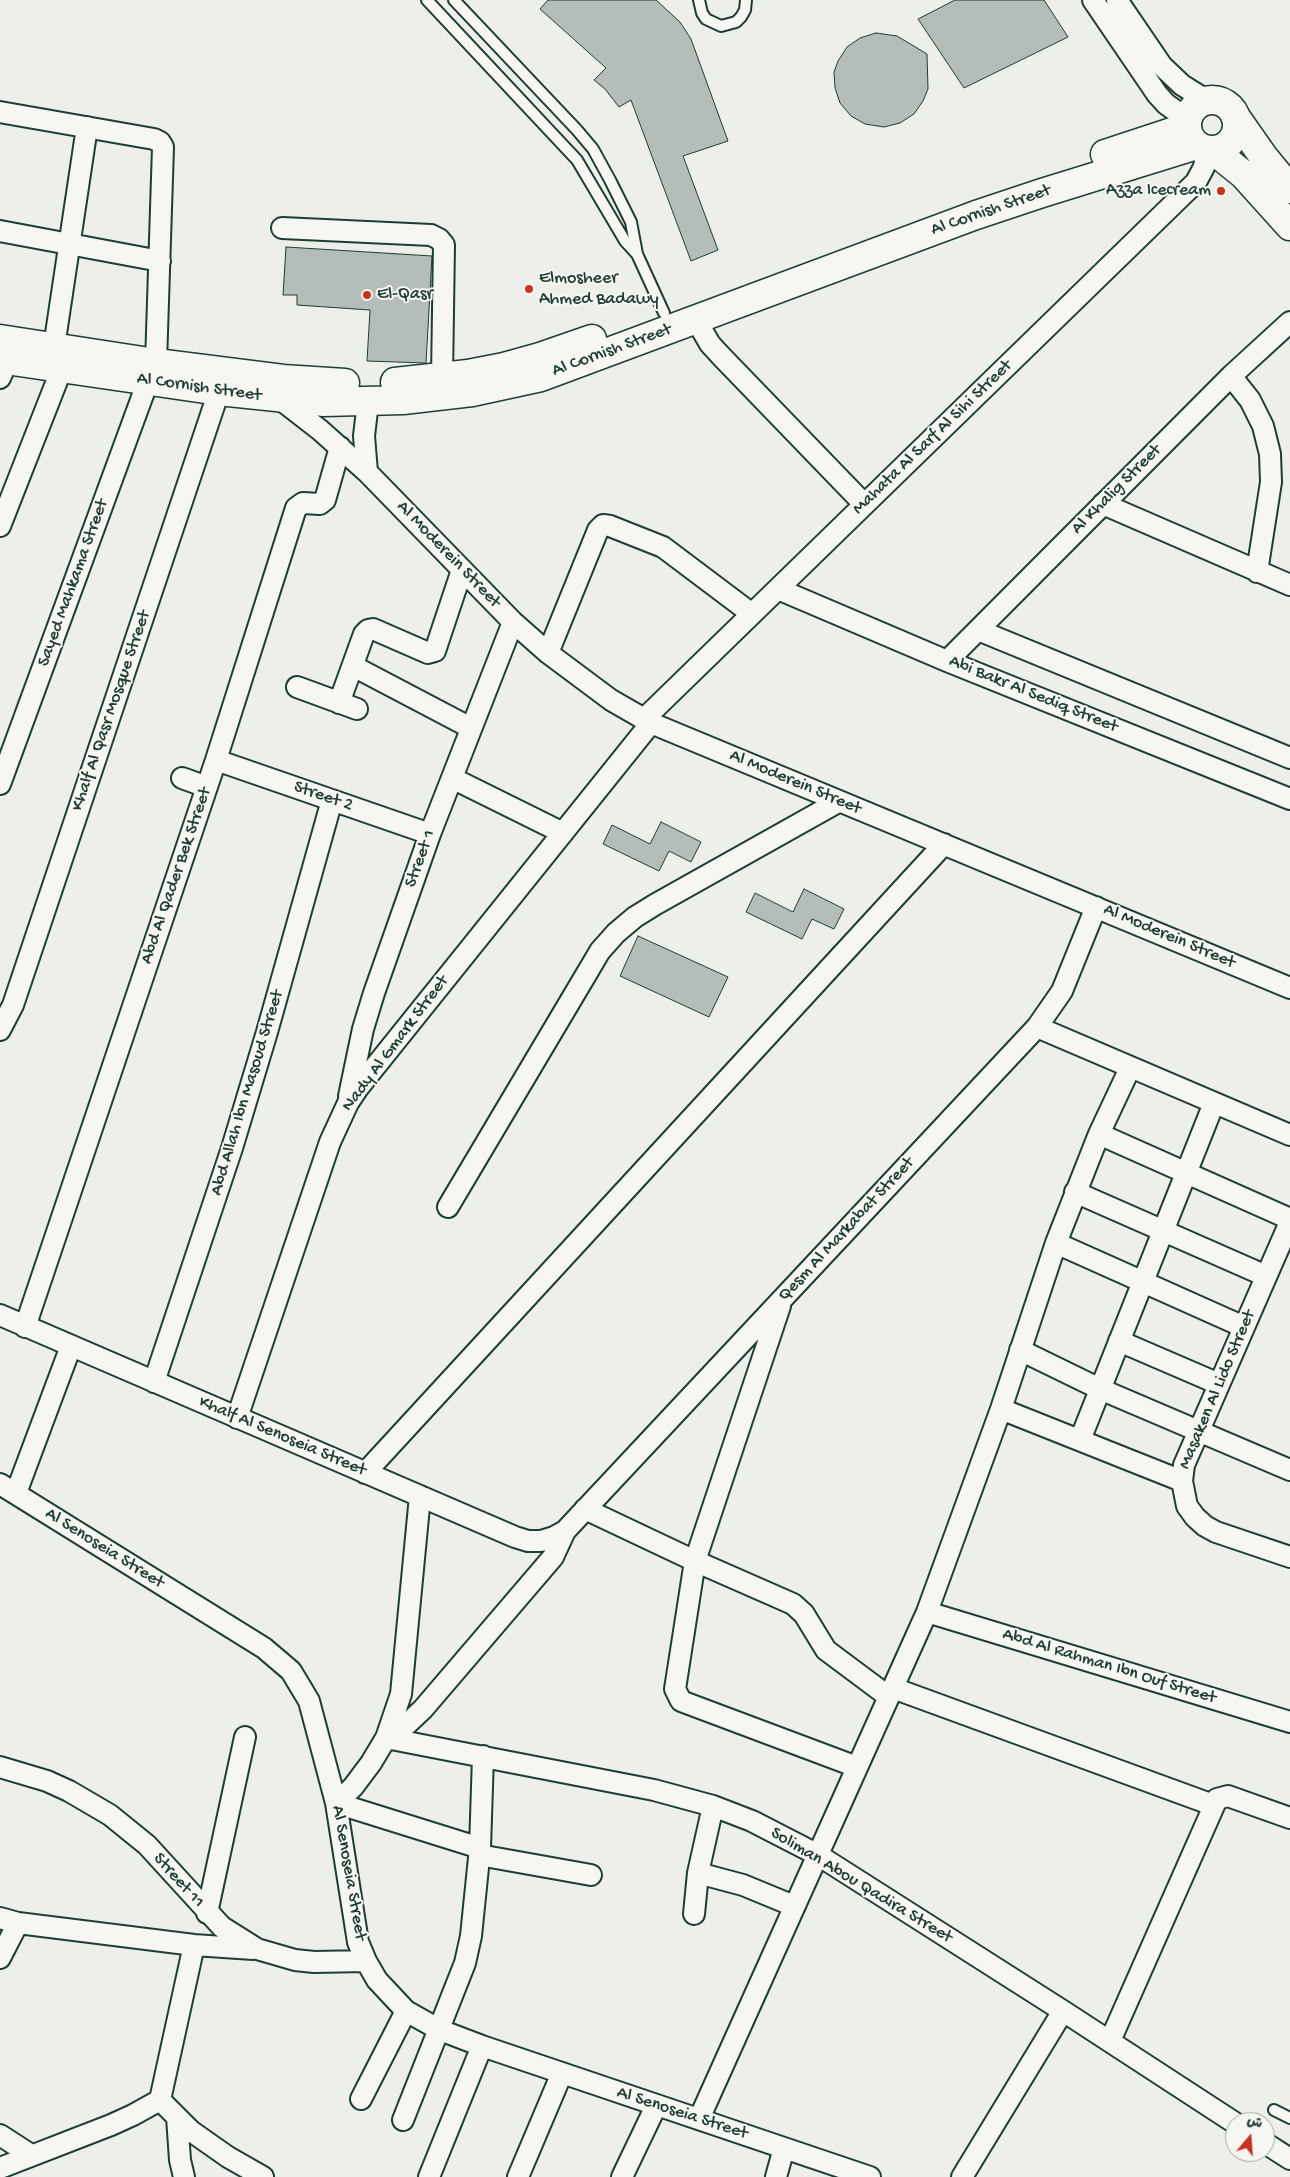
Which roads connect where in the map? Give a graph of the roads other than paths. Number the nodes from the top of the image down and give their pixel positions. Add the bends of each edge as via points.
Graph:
1 (427, 0) edge
2 (454, 0) edge
3 (699, 0) edge
4 (746, 0) edge
5 (1093, 0) edge
6 (1117, 0) edge
7 (0, 112) edge
8 (1235, 116) junction
9 (87, 127) junction
10 (1200, 132) junction
11 (1290, 189) edge
12 (1290, 226) edge
13 (282, 228) dead end
14 (0, 231) edge
15 (70, 244) junction
16 (637, 254) junction
17 (160, 261) junction
18 (677, 321) junction
19 (1290, 322) edge
20 (58, 358) junction
21 (2, 359) edge
22 (152, 372) junction
23 (1231, 376) junction
24 (442, 377) junction
25 (219, 391) junction
26 (280, 398) junction
27 (368, 402) junction
28 (340, 447) junction
29 (367, 472) junction
30 (864, 504) junction
31 (1103, 504) junction
32 (0, 526) edge
33 (462, 570) junction
34 (1257, 572) junction
35 (1290, 585) edge
36 (778, 589) junction
37 (752, 614) junction
38 (514, 622) junction
39 (978, 630) junction
40 (548, 653) junction
41 (947, 660) junction
42 (353, 666) junction
43 (297, 687) dead end
44 (648, 721) junction
45 (472, 728) junction
46 (1290, 758) edge
47 (216, 760) junction
48 (182, 778) dead end
49 (452, 778) junction
50 (0, 784) edge
51 (207, 787) junction
52 (1290, 799) edge
53 (332, 800) junction
54 (838, 802) junction
55 (563, 833) junction
56 (430, 834) junction
57 (944, 844) junction
58 (1096, 906) junction
59 (1290, 988) edge
60 (1037, 1027) junction
61 (0, 1030) edge
62 (1130, 1068) junction
63 (348, 1103) junction
64 (1214, 1103) junction
65 (1099, 1134) junction
66 (1290, 1135) edge
67 (1186, 1172) junction
68 (1075, 1192) junction
69 (448, 1207) dead end
70 (1290, 1221) edge
71 (1163, 1231) junction
72 (1056, 1243) junction
73 (1266, 1276) junction
74 (1143, 1282) junction
75 (782, 1300) junction
76 (1, 1317) edge
77 (24, 1326) junction
78 (1244, 1327) junction
79 (1119, 1341) junction
80 (71, 1346) junction
81 (1020, 1350) junction
82 (154, 1382) junction
83 (1219, 1384) junction
84 (1100, 1388) junction
85 (1001, 1409) junction
86 (236, 1418) junction
87 (1199, 1432) junction
88 (1080, 1440) junction
89 (1290, 1470) edge
90 (365, 1473) junction
91 (1182, 1481) junction
92 (6, 1491) edge
93 (420, 1496) junction
94 (586, 1509) junction
95 (565, 1530) junction
96 (1290, 1557) edge
97 (695, 1561) junction
98 (927, 1612) junction
99 (891, 1693) junction
100 (1290, 1722) edge
101 (245, 1737) dead end
102 (386, 1738) junction
103 (483, 1756) junction
104 (0, 1767) edge
105 (857, 1767) junction
106 (336, 1803) junction
107 (1213, 1805) junction
108 (713, 1806) junction
109 (1290, 1818) edge
110 (479, 1852) junction
111 (818, 1855) junction
112 (698, 1873) junction
113 (591, 1875) dead end
114 (794, 1906) junction
115 (207, 1913) junction
116 (694, 1914) dead end
117 (9, 1920) edge
118 (194, 1945) junction
119 (257, 1949) junction
120 (0, 1958) edge
121 (366, 1961) junction
122 (406, 2010) junction
123 (1063, 2011) junction
124 (440, 2030) junction
125 (1110, 2041) junction
126 (482, 2046) junction
127 (562, 2073) junction
128 (361, 2099) dead end
129 (160, 2100) junction
130 (656, 2106) junction
131 (1274, 2110) dead end
132 (1225, 2116) edge
133 (177, 2117) junction
134 (1290, 2118) edge
135 (403, 2120) dead end
136 (699, 2120) junction
137 (0, 2135) edge
138 (784, 2148) junction
139 (1275, 2149) edge
140 (31, 2155) junction
141 (1290, 2159) edge
142 (0, 2168) edge
143 (184, 2177) edge
144 (263, 2177) edge
145 (429, 2177) edge
146 (518, 2177) edge
147 (622, 2177) edge
148 (776, 2177) edge
149 (869, 2177) edge
150 (962, 2177) edge

1 - 16 lane via 577,160 625,241
2 - 16 lane via 593,149 631,222
3 - 4 lane via 706,19 721,26 742,17
5 - 10 street via 1157,94
6 - 10 street via 1162,66 1182,85
7 - 9 street, Sayed Mahkama Street
8 - 10 street via 1226,104 1213,100
8 - 10 street, Al Cornish Street via 1235,135 1226,146
8 - 11 street
9 - 15 street
9 - 17 street, Sayed Mahkama Street via 154,139 163,147
10 - 12 street
10 - 18 street, Al Cornish Street via 1009,204
10 - 30 street, Mahata Al Sarf Al Sihi Street via 1204,167 1196,182
13 - 24 street via 432,235 439,239 444,245
14 - 15 street
15 - 17 street
15 - 20 street
16 - 18 lane
17 - 22 street, Sayed Mahkama Street
18 - 24 street, Al Cornish Street via 504,367
18 - 27 street, Al Cornish Street via 541,377 438,397
18 - 30 street via 710,344
19 - 23 street, Al Khalig Street
20 - 21 street, Al Cornish Street
20 - 22 street, Al Cornish Street
20 - 32 street
22 - 24 street, Al Cornish Street via 320,382 394,382
22 - 25 street, Al Cornish Street
22 - 50 street, Sayed Mahkama Street
23 - 31 street, Al Khalig Street
23 - 34 street via 1254,408 1263,426 1270,454 1271,482
25 - 26 street, Al Cornish Street
25 - 61 street, Khalf Al Qasr Mosque Street via 16,996
26 - 27 street, Al Cornish Street
26 - 28 street, Al Moderein Street
27 - 29 street via 364,436
28 - 29 street, Al Moderein Street
28 - 47 street, Abd Al Qader Bek Street via 325,500 320,504 303,503 296,508
29 - 33 street, Al Moderein Street
30 - 36 street, Mahata Al Sarf Al Sihi Street
31 - 34 street
31 - 39 street, Al Khalig Street
33 - 38 street, Al Moderein Street
33 - 42 street via 435,651 428,653 370,629 364,634
34 - 35 street
36 - 37 street, Mahata Al Sarf Al Sihi Street
36 - 41 street, Abi Bakr Al Sediq Street
37 - 40 street via 663,547 603,525 598,530
37 - 44 street, Mahata Al Sarf Al Sihi Street
38 - 40 street, Al Moderein Street
38 - 45 street, Street 1
39 - 41 street, Al Khalig Street
39 - 46 street
40 - 44 street, Al Moderein Street via 583,681
41 - 52 street, Abi Bakr Al Sediq Street
42 - 43 street via 348,706
42 - 45 street
44 - 54 street, Al Moderein Street
44 - 55 street, Nady Al Gmark Street
45 - 49 street, Street 1
47 - 51 street, Abd Al Qader Bek Street
47 - 53 street, Street 2
48 - 51 street
49 - 55 street
49 - 56 street, Street 1
51 - 77 street, Abd Al Qader Bek Street
53 - 56 street, Street 2
53 - 82 street, Abd Allah Ibn Masoud Street via 254,1077
54 - 57 street, Al Moderein Street
54 - 69 street via 656,904 616,933 587,972
55 - 63 street, Nady Al Gmark Street
56 - 63 street, Street 1 via 374,993
57 - 58 street, Al Moderein Street
57 - 90 street
58 - 59 street, Al Moderein Street
58 - 60 street, Qesm Al Markabat Street via 1062,991
60 - 62 street
60 - 75 street, Qesm Al Markabat Street
62 - 64 street
62 - 65 street
63 - 86 street, Nady Al Gmark Street via 330,1142
64 - 66 street
64 - 67 street
65 - 67 street
65 - 68 street
67 - 70 street
67 - 71 street
68 - 71 street
68 - 72 street
70 - 73 street, Masaken Al Lido Street
71 - 73 street
71 - 74 street
72 - 74 street
72 - 81 street
73 - 78 street, Masaken Al Lido Street
74 - 78 street
74 - 79 street
75 - 94 street, Qesm Al Markabat Street
75 - 97 street
76 - 77 street, Khalf Al Senoseia Street
77 - 80 street, Khalf Al Senoseia Street
78 - 83 street, Masaken Al Lido Street
79 - 83 street
79 - 84 street
80 - 82 street, Khalf Al Senoseia Street
80 - 92 street
81 - 84 street
81 - 85 street
82 - 86 street, Khalf Al Senoseia Street
83 - 87 street, Masaken Al Lido Street
84 - 87 street
84 - 88 street
85 - 88 street
85 - 98 street
86 - 90 street, Khalf Al Senoseia Street
87 - 89 street
87 - 91 street, Masaken Al Lido Street via 1184,1465
88 - 91 street
90 - 93 street, Khalf Al Senoseia Street
91 - 96 street, Masaken Al Lido Street via 1187,1506 1205,1526
92 - 106 street, Al Senoseia Street via 278,1658 309,1701
93 - 95 street, Khalf Al Senoseia Street via 528,1541 541,1541
93 - 102 street via 405,1670 395,1717
94 - 95 street, Qesm Al Markabat Street
94 - 97 street
95 - 102 street via 553,1557 430,1701 406,1725
97 - 99 street via 793,1604 804,1614 826,1650
97 - 105 street via 675,1689 677,1696 681,1701
98 - 99 street
98 - 100 street, Abd Al Rahman Ibn Ouf Street
99 - 105 street
99 - 107 street
101 - 115 street
102 - 103 street, Soliman Abou Qadira Street
102 - 106 street via 371,1764
103 - 108 street, Soliman Abou Qadira Street via 654,1790
103 - 110 street
104 - 115 street, Street 11 via 47,1781 110,1815 147,1845
105 - 111 street
106 - 110 street
106 - 121 street, Al Senoseia Street via 358,1942
107 - 109 street via 1217,1799 1228,1796
107 - 125 street
108 - 111 street, Soliman Abou Qadira Street via 752,1821
108 - 112 street
110 - 113 street
110 - 124 street via 471,1936 465,1963
111 - 114 street
111 - 123 street, Soliman Abou Qadira Street
112 - 114 street via 743,1885
112 - 116 street
114 - 136 street
115 - 119 street, Street 11 via 238,1940
117 - 118 street
117 - 120 street
118 - 119 street
118 - 129 street
119 - 121 street, Street 11 via 294,1960
121 - 122 street, Al Senoseia Street via 378,1980
122 - 124 street, Al Senoseia Street
122 - 128 street
123 - 125 street, Soliman Abou Qadira Street
123 - 150 street
124 - 126 street, Al Senoseia Street
124 - 135 street
125 - 132 street, Soliman Abou Qadira Street
126 - 127 street, Al Senoseia Street
126 - 145 street
127 - 130 street, Al Senoseia Street
127 - 146 street
129 - 133 street
129 - 140 street via 133,2115
130 - 136 street, Al Senoseia Street
130 - 147 street
131 - 134 lane
133 - 143 street
133 - 144 street via 209,2144
136 - 138 street, Al Senoseia Street
137 - 140 street
138 - 148 street
138 - 149 street, Al Senoseia Street
139 - 141 street
140 - 142 street

